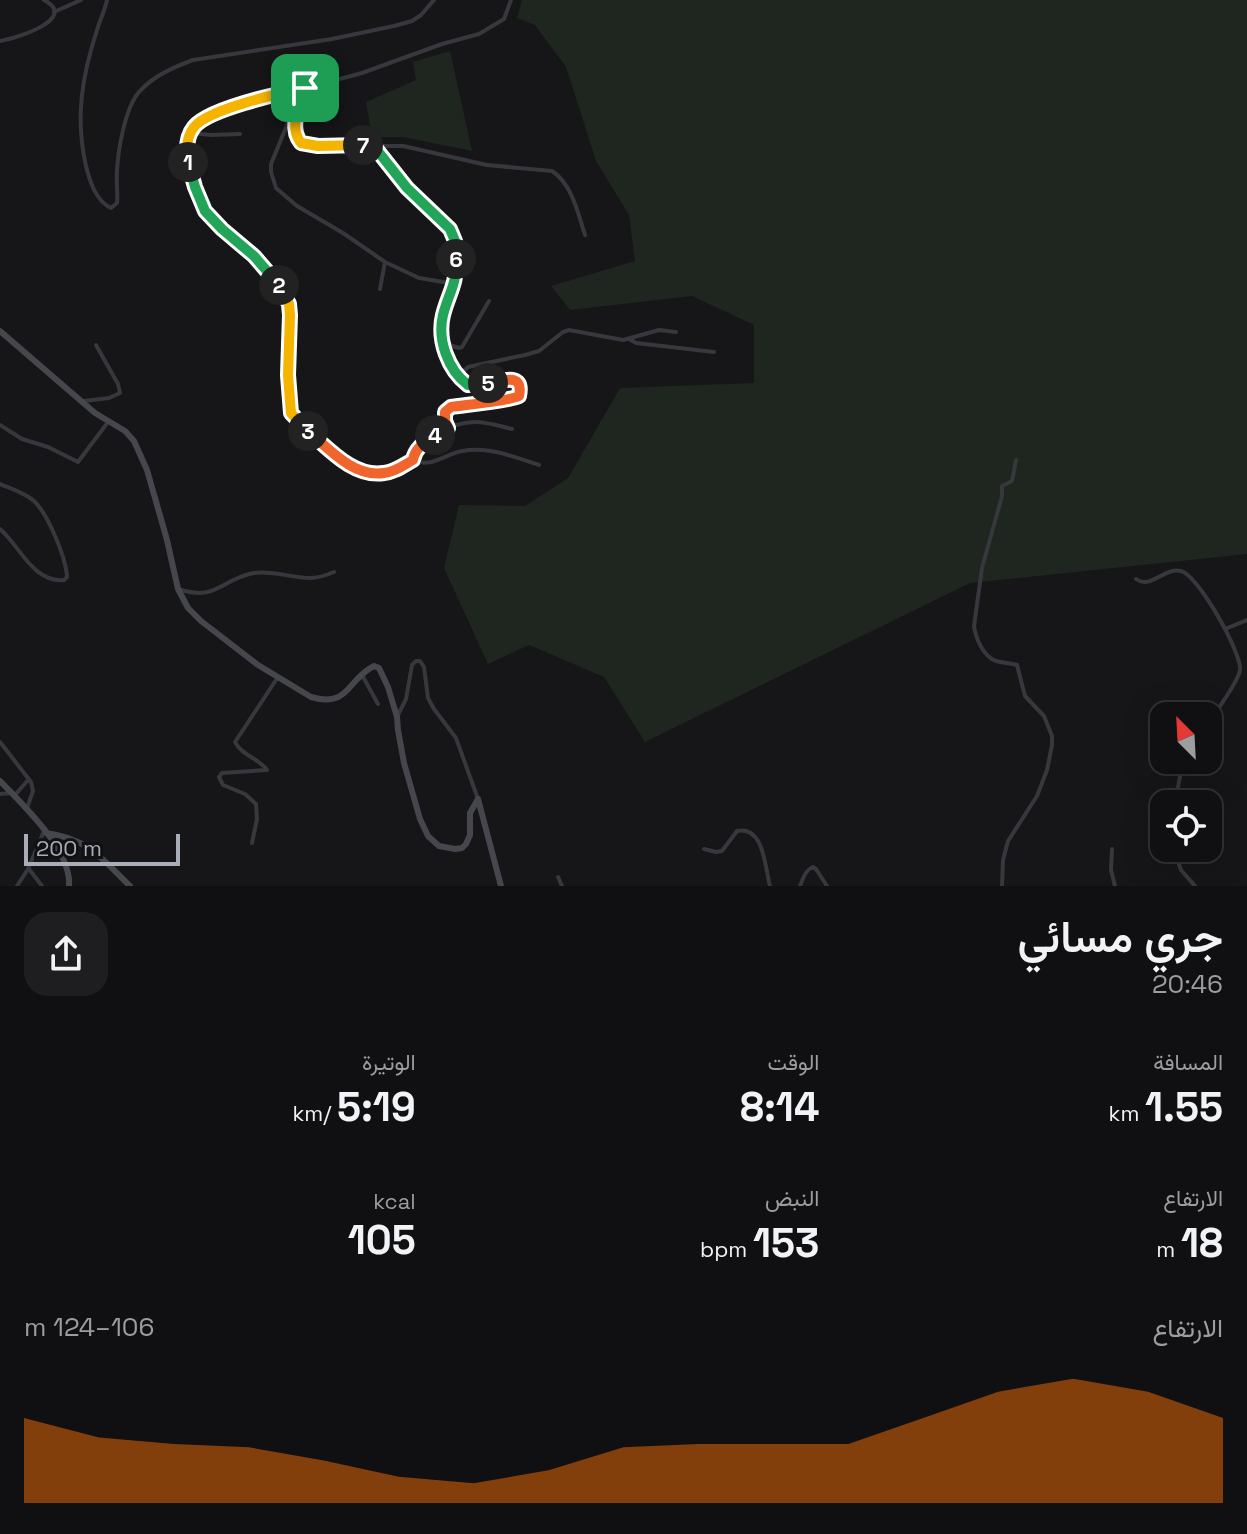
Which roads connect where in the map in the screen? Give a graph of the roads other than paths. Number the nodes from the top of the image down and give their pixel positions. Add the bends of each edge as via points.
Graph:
1 (44, 0) edge
2 (81, 0) edge
3 (107, 0) edge
4 (434, 0) edge
5 (511, 0) edge
6 (54, 12) junction
7 (1, 40) edge
8 (305, 88) junction
9 (295, 90) junction
10 (190, 133) junction
11 (240, 134) dead end
12 (373, 145) junction
13 (585, 235) dead end
14 (385, 262) junction
15 (455, 284) junction
16 (380, 289) dead end
17 (489, 301) dead end
18 (0, 331) edge
19 (676, 332) dead end
20 (629, 339) junction
21 (443, 343) junction
22 (96, 345) dead end
23 (714, 352) dead end
24 (459, 376) junction
25 (81, 401) junction
26 (108, 422) junction
27 (0, 425) edge
28 (448, 428) junction
29 (512, 429) dead end
30 (413, 460) junction
31 (1016, 460) dead end
32 (539, 465) dead end
33 (0, 484) edge
34 (0, 529) edge
35 (334, 572) dead end
36 (1136, 579) dead end
37 (178, 589) junction
38 (1247, 620) edge
39 (1225, 629) junction
40 (362, 675) junction
41 (278, 677) junction
42 (1222, 702) edge
43 (378, 704) dead end
44 (397, 717) junction
45 (0, 742) edge
46 (29, 779) junction
47 (0, 781) edge
48 (0, 794) edge
49 (13, 794) junction
50 (478, 799) junction
51 (26, 810) junction
52 (45, 832) junction
53 (252, 843) dead end
54 (704, 849) dead end
55 (1112, 849) dead end
56 (1178, 862) edge
57 (28, 869) junction
58 (558, 877) dead end
59 (17, 886) edge
60 (42, 886) edge
61 (69, 886) edge
62 (130, 886) edge
63 (501, 886) edge
64 (562, 886) edge
65 (770, 886) edge
66 (800, 886) edge
67 (827, 886) edge
68 (1002, 886) edge
69 (1115, 886) edge
70 (1195, 886) edge

1 - 6 street
2 - 6 street
3 - 4 street via 83,80 80,132 89,178 111,208 117,199 124,126 137,93 173,67 412,21
5 - 8 street via 504,19 479,34
6 - 7 street via 40,28
8 - 9 street
8 - 12 street via 294,127 301,143
9 - 10 street via 207,116
9 - 14 street via 271,164 276,188
10 - 11 street
10 - 30 street via 189,167 205,211 266,269 289,304 291,413 356,469 384,473
12 - 13 street via 552,171 569,191
12 - 15 street via 450,229 456,247
14 - 15 street via 419,278
14 - 16 street
15 - 21 street via 442,318
17 - 21 street via 462,347
18 - 25 street
19 - 20 street via 659,330
20 - 23 street
20 - 24 street via 569,330 539,351 468,367
21 - 24 street
22 - 25 street via 120,393
24 - 28 street via 468,385 514,379 521,388 511,400 451,407 445,412
25 - 26 street
26 - 27 street via 78,462
26 - 37 street via 130,436 142,457
28 - 29 street via 473,422
28 - 30 street via 420,446
30 - 32 street via 427,464 478,449
31 - 68 street via 1012,481 1002,486 982,568 975,635 991,658 1017,665 1025,696 1044,716 1052,745 1037,796 1008,841
33 - 34 street via 31,498 44,513 67,577 54,580 37,571
35 - 37 street via 312,578 255,573 201,595
36 - 39 street via 1146,583 1170,571 1188,574
37 - 41 street via 193,615
38 - 39 street
39 - 42 street via 1240,670
40 - 41 street via 343,695 328,700 311,697
40 - 43 street
40 - 44 street via 379,668
41 - 53 street via 235,744 268,770 229,771 219,777 223,785 256,804
44 - 50 street via 417,810 432,841 462,848
44 - 50 street via 412,665 420,661 428,698 456,738
45 - 46 street
46 - 49 street
46 - 51 street via 33,791
47 - 49 street
48 - 49 street
49 - 51 street
50 - 63 street
51 - 52 street
52 - 57 street
52 - 61 street via 67,868
52 - 62 street via 90,847
54 - 65 street via 719,852 737,831 753,833
55 - 69 street
56 - 70 street
57 - 59 street
57 - 60 street
58 - 64 street
66 - 67 street via 813,867

